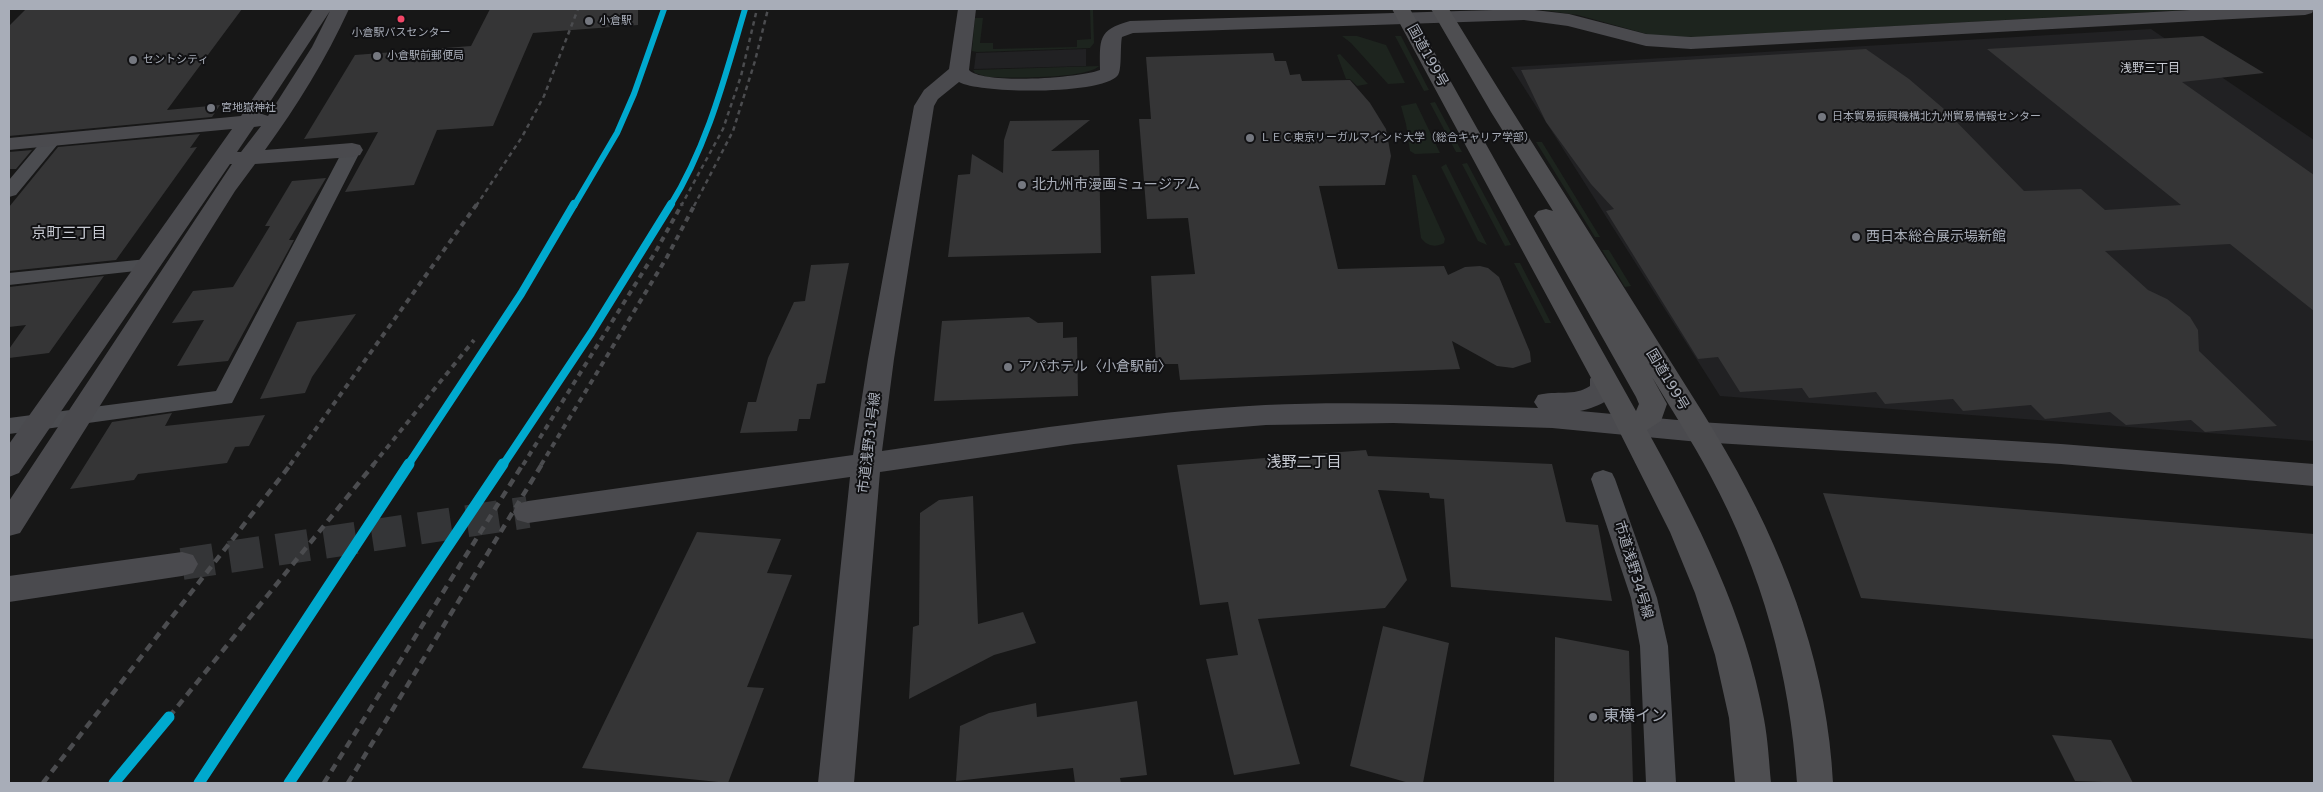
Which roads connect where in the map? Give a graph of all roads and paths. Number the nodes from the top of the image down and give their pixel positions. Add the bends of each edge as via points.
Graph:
1 (322, 9) edge
2 (340, 9) edge
3 (967, 9) edge
4 (1354, 9) edge
5 (2304, 9) edge
6 (1124, 12) dead end
7 (1443, 13) edge
8 (1404, 14) edge
9 (959, 70) junction
10 (982, 83) junction
11 (924, 106) junction
12 (1501, 112) junction
13 (277, 119) junction
14 (247, 122) junction
15 (52, 140) junction
16 (9, 144) edge
17 (352, 150) joint
18 (249, 158) junction
19 (221, 161) junction
20 (9, 190) edge
21 (148, 265) junction
22 (9, 278) edge
23 (1604, 379) junction
24 (79, 416) junction
25 (1192, 421) junction
26 (38, 422) junction
27 (1628, 424) junction
28 (9, 426) edge
29 (1699, 432) junction
30 (1759, 436) junction
31 (866, 464) junction
32 (9, 466) edge
33 (2314, 475) edge
34 (1603, 479) dead end
35 (2314, 489) edge
36 (528, 512) tunnel mouth
37 (9, 525) edge
38 (182, 564) tunnel mouth
39 (9, 589) edge
40 (836, 783) edge
41 (1661, 783) edge
42 (1753, 783) edge
43 (1815, 783) edge

1 - 14 street
2 - 13 street via 322,47
3 - 9 street
4 - 6 street
5 - 7 street via 1691,43 1646,40 1537,15
7 - 8 street
7 - 12 highway, 国道199号
8 - 10 street via 1130,27 1118,31 1111,39 1110,72 1104,77 1083,82
8 - 23 highway, 国道199号
9 - 10 street via 966,78
9 - 11 street via 932,93
10 - 11 street via 942,92
11 - 31 street, 市道浅野31号線
12 - 27 highway via 1523,175 1653,404 1651,414 1640,422
12 - 29 highway, 国道199号 via 1544,175
13 - 14 street
13 - 18 street
14 - 15 street
14 - 19 street
15 - 16 street
15 - 20 street
17 - 18 street
17 - 24 street via 224,398
18 - 19 street
18 - 24 street via 225,189
19 - 21 street
21 - 22 street
21 - 26 street
23 - 25 street via 1603,390 1599,394 1578,403 1389,395 1304,398
23 - 27 highway, 国道199号
24 - 26 street
24 - 37 street
25 - 27 street via 1266,415 1393,413
25 - 31 street via 1074,434
26 - 28 street
26 - 32 street
27 - 29 street
27 - 42 highway, 国道199号 via 1671,502 1724,630 1742,691
29 - 30 street
29 - 43 highway, 国道199号 via 1750,524 1790,625 1802,674
30 - 33 street via 2061,454
30 - 35 street via 2070,470
31 - 36 street
31 - 40 street, 市道浅野31号線
34 - 41 street, 市道浅野34号線 via 1644,598 1654,646
38 - 39 street

